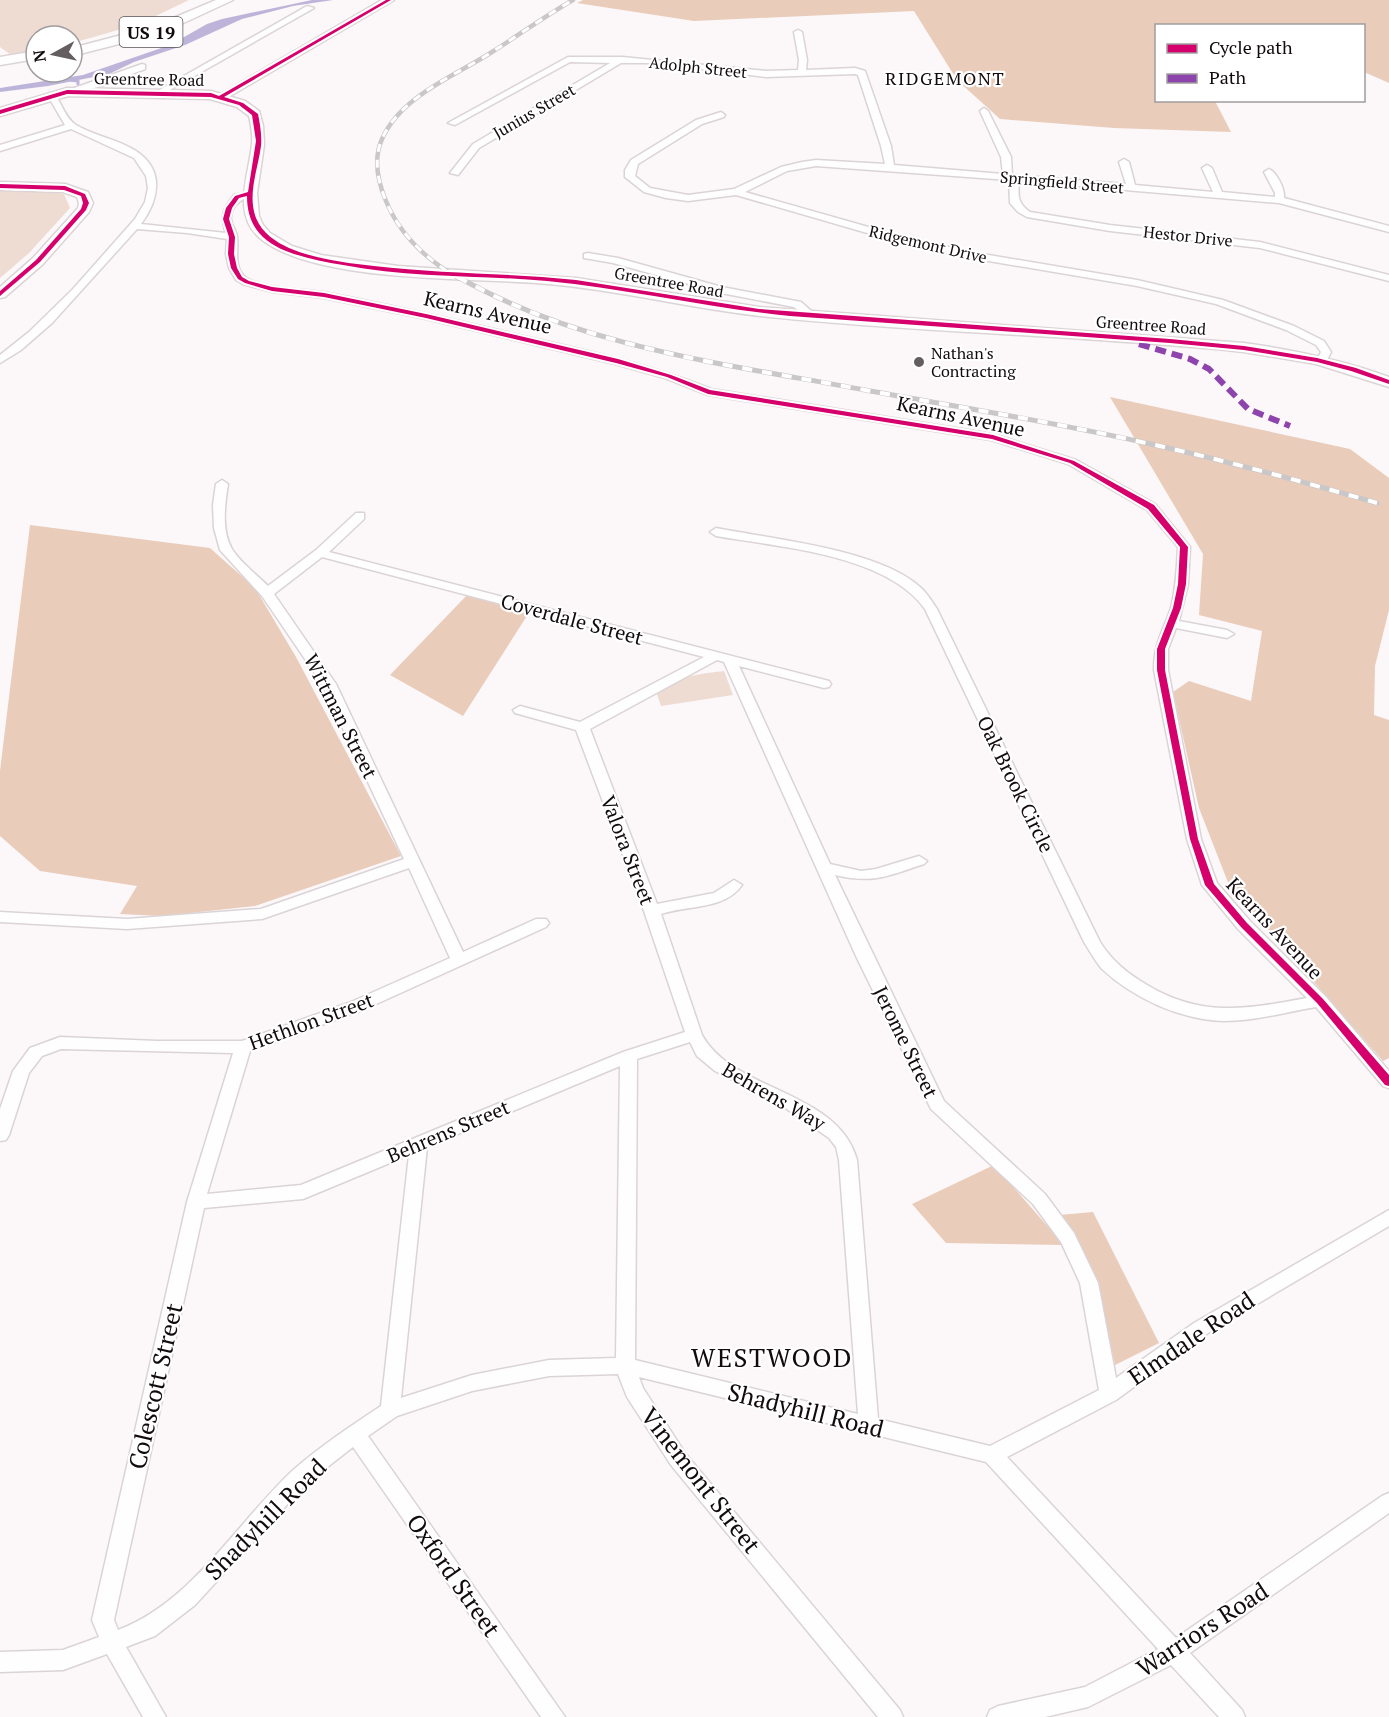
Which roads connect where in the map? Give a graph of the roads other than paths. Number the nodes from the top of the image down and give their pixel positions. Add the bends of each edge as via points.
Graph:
1 (215, 0) edge
2 (227, 0) edge
3 (389, 0) edge
4 (310, 8) dead end
5 (798, 32) dead end
6 (84, 46) edge
7 (84, 47) edge
8 (24, 59) edge
9 (622, 59) junction
10 (0, 63) edge
11 (142, 67) dead end
12 (802, 73) junction
13 (67, 92) junction
14 (158, 93) junction
15 (52, 96) junction
16 (221, 97) junction
17 (984, 111) dead end
18 (0, 112) edge
19 (721, 116) dead end
20 (452, 123) dead end
21 (71, 126) junction
22 (0, 148) edge
23 (1124, 162) dead end
24 (890, 167) junction
25 (1207, 168) dead end
26 (1269, 172) dead end
27 (455, 173) dead end
28 (1011, 178) junction
29 (0, 186) edge
30 (1131, 187) junction
31 (736, 192) junction
32 (250, 193) junction
33 (1218, 193) junction
34 (1279, 200) junction
35 (133, 226) junction
36 (1389, 229) edge
37 (232, 237) junction
38 (588, 256) dead end
39 (1389, 278) edge
40 (0, 294) edge
41 (812, 316) junction
42 (0, 360) edge
43 (1322, 360) junction
44 (1389, 382) edge
45 (222, 484) dead end
46 (360, 516) dead end
47 (716, 532) dead end
48 (320, 553) junction
49 (267, 593) junction
50 (1171, 623) junction
51 (1227, 634) dead end
52 (723, 658) junction
53 (824, 684) dead end
54 (520, 710) dead end
55 (582, 727) junction
56 (919, 861) dead end
57 (412, 862) junction
58 (824, 868) junction
59 (734, 885) dead end
60 (652, 911) junction
61 (0, 917) edge
62 (541, 923) dead end
63 (459, 958) junction
64 (1320, 1002) junction
65 (694, 1035) junction
66 (243, 1047) junction
67 (629, 1056) junction
68 (1389, 1082) edge
69 (0, 1135) edge
70 (419, 1144) junction
71 (196, 1202) junction
72 (1389, 1217) edge
73 (625, 1366) junction
74 (1109, 1394) junction
75 (390, 1410) junction
76 (869, 1426) junction
77 (355, 1434) junction
78 (992, 1455) junction
79 (1389, 1502) edge
80 (112, 1642) junction
81 (1174, 1653) junction
82 (0, 1662) edge
83 (155, 1717) edge
84 (554, 1717) edge
85 (892, 1717) edge
86 (998, 1717) edge
87 (1234, 1717) edge

1 - 6 highway, US 19 via 150,27
2 - 7 highway, US 19 via 141,35
3 - 16 street
4 - 14 street
5 - 12 street
8 - 10 highway
9 - 12 street, Adolph Street via 752,73
9 - 20 street, Adolph Street via 568,59
9 - 27 street, Junius Street via 476,146
11 - 13 street via 95,86
12 - 24 street, Adolph Street via 862,73
13 - 14 main road, Greentree Road
13 - 15 main road, Greentree Road
14 - 16 main road, Greentree Road
15 - 18 main road, Greentree Road
15 - 21 street
16 - 32 main road, Greentree Road via 255,114 259,142
17 - 28 street via 1006,157
19 - 31 street, Ridgemont Drive via 699,123 634,162 630,177 647,190 688,198
21 - 22 street
21 - 35 street via 132,152 145,165 153,180 152,196
23 - 30 street
24 - 28 street, Springfield Street
24 - 31 street, Springfield Street via 802,165
25 - 33 street
26 - 34 street via 1280,193
28 - 30 street, Springfield Street
28 - 39 street, Hestor Drive via 1013,203 1027,214 1260,245
29 - 40 main road via 65,188 83,195 86,203 38,261
30 - 33 street, Springfield Street
31 - 43 street, Ridgemont Drive via 905,241 1137,283 1219,302 1320,342 1326,352
32 - 37 street, Kearns Avenue via 237,197 229,208 226,219
32 - 41 main road, Greentree Road via 253,217 264,236 315,257 385,268 581,283 737,309
33 - 34 street, Springfield Street
34 - 36 street, Springfield Street
35 - 37 street
35 - 42 street via 69,301
37 - 50 street, Kearns Avenue via 234,268 240,278 256,286 347,300 607,358 708,392 993,437 1072,462 1151,507 1184,548 1182,584
38 - 41 street via 721,290 797,304
41 - 43 main road, Greentree Road via 1227,345
43 - 44 main road, Greentree Road
45 - 49 street, Wittman Street via 220,528 226,550
46 - 48 street
47 - 64 street, Oak Brook Circle via 846,558 882,570 914,588 931,609 1092,942 1107,963 1130,981 1163,999 1210,1014
48 - 49 street
48 - 52 street, Coverdale Street
49 - 57 street, Wittman Street via 329,684
50 - 51 street
50 - 64 street, Kearns Avenue via 1161,649 1161,670 1201,863 1210,885 1244,925
52 - 53 street, Coverdale Street
52 - 55 street
52 - 58 street, Jerome Street
54 - 55 street
55 - 60 street, Valora Street
56 - 58 street via 861,876
57 - 61 street via 262,914 127,924
57 - 63 street, Wittman Street
58 - 74 street, Jerome Street via 937,1105 1039,1199 1068,1238 1089,1283
59 - 60 street via 721,895
60 - 65 street, Valora Street
62 - 63 street, Hethlon Street
63 - 66 street, Hethlon Street via 357,1006
64 - 68 street, Kearns Avenue
65 - 67 street, Behrens Street
65 - 76 street, Behrens Way via 703,1052 721,1067 787,1101 835,1132 844,1145
66 - 69 street, Hethlon Street via 60,1043 36,1052 21,1071
66 - 71 street, Colescott Street
67 - 70 street, Behrens Street
67 - 73 street, Vinemont Street
70 - 71 street, Behrens Street via 303,1192
70 - 75 street
71 - 80 street, Colescott Street via 103,1620
72 - 74 street, Elmdale Road via 1201,1328
73 - 75 street, Shadyhill Road via 549,1368 472,1383
73 - 76 street, Shadyhill Road
73 - 85 street, Vinemont Street via 634,1391 678,1459
74 - 78 street, Elmdale Road
75 - 77 street, Shadyhill Road
76 - 78 street, Shadyhill Road
77 - 80 street, Shadyhill Road via 300,1477 188,1598 147,1629
77 - 84 street, Oxford Street
78 - 81 street
79 - 81 street, Warriors Road
80 - 82 street, Shadyhill Road via 63,1660
80 - 83 street, Colescott Street
81 - 86 street, Warriors Road via 1088,1697
81 - 87 street

